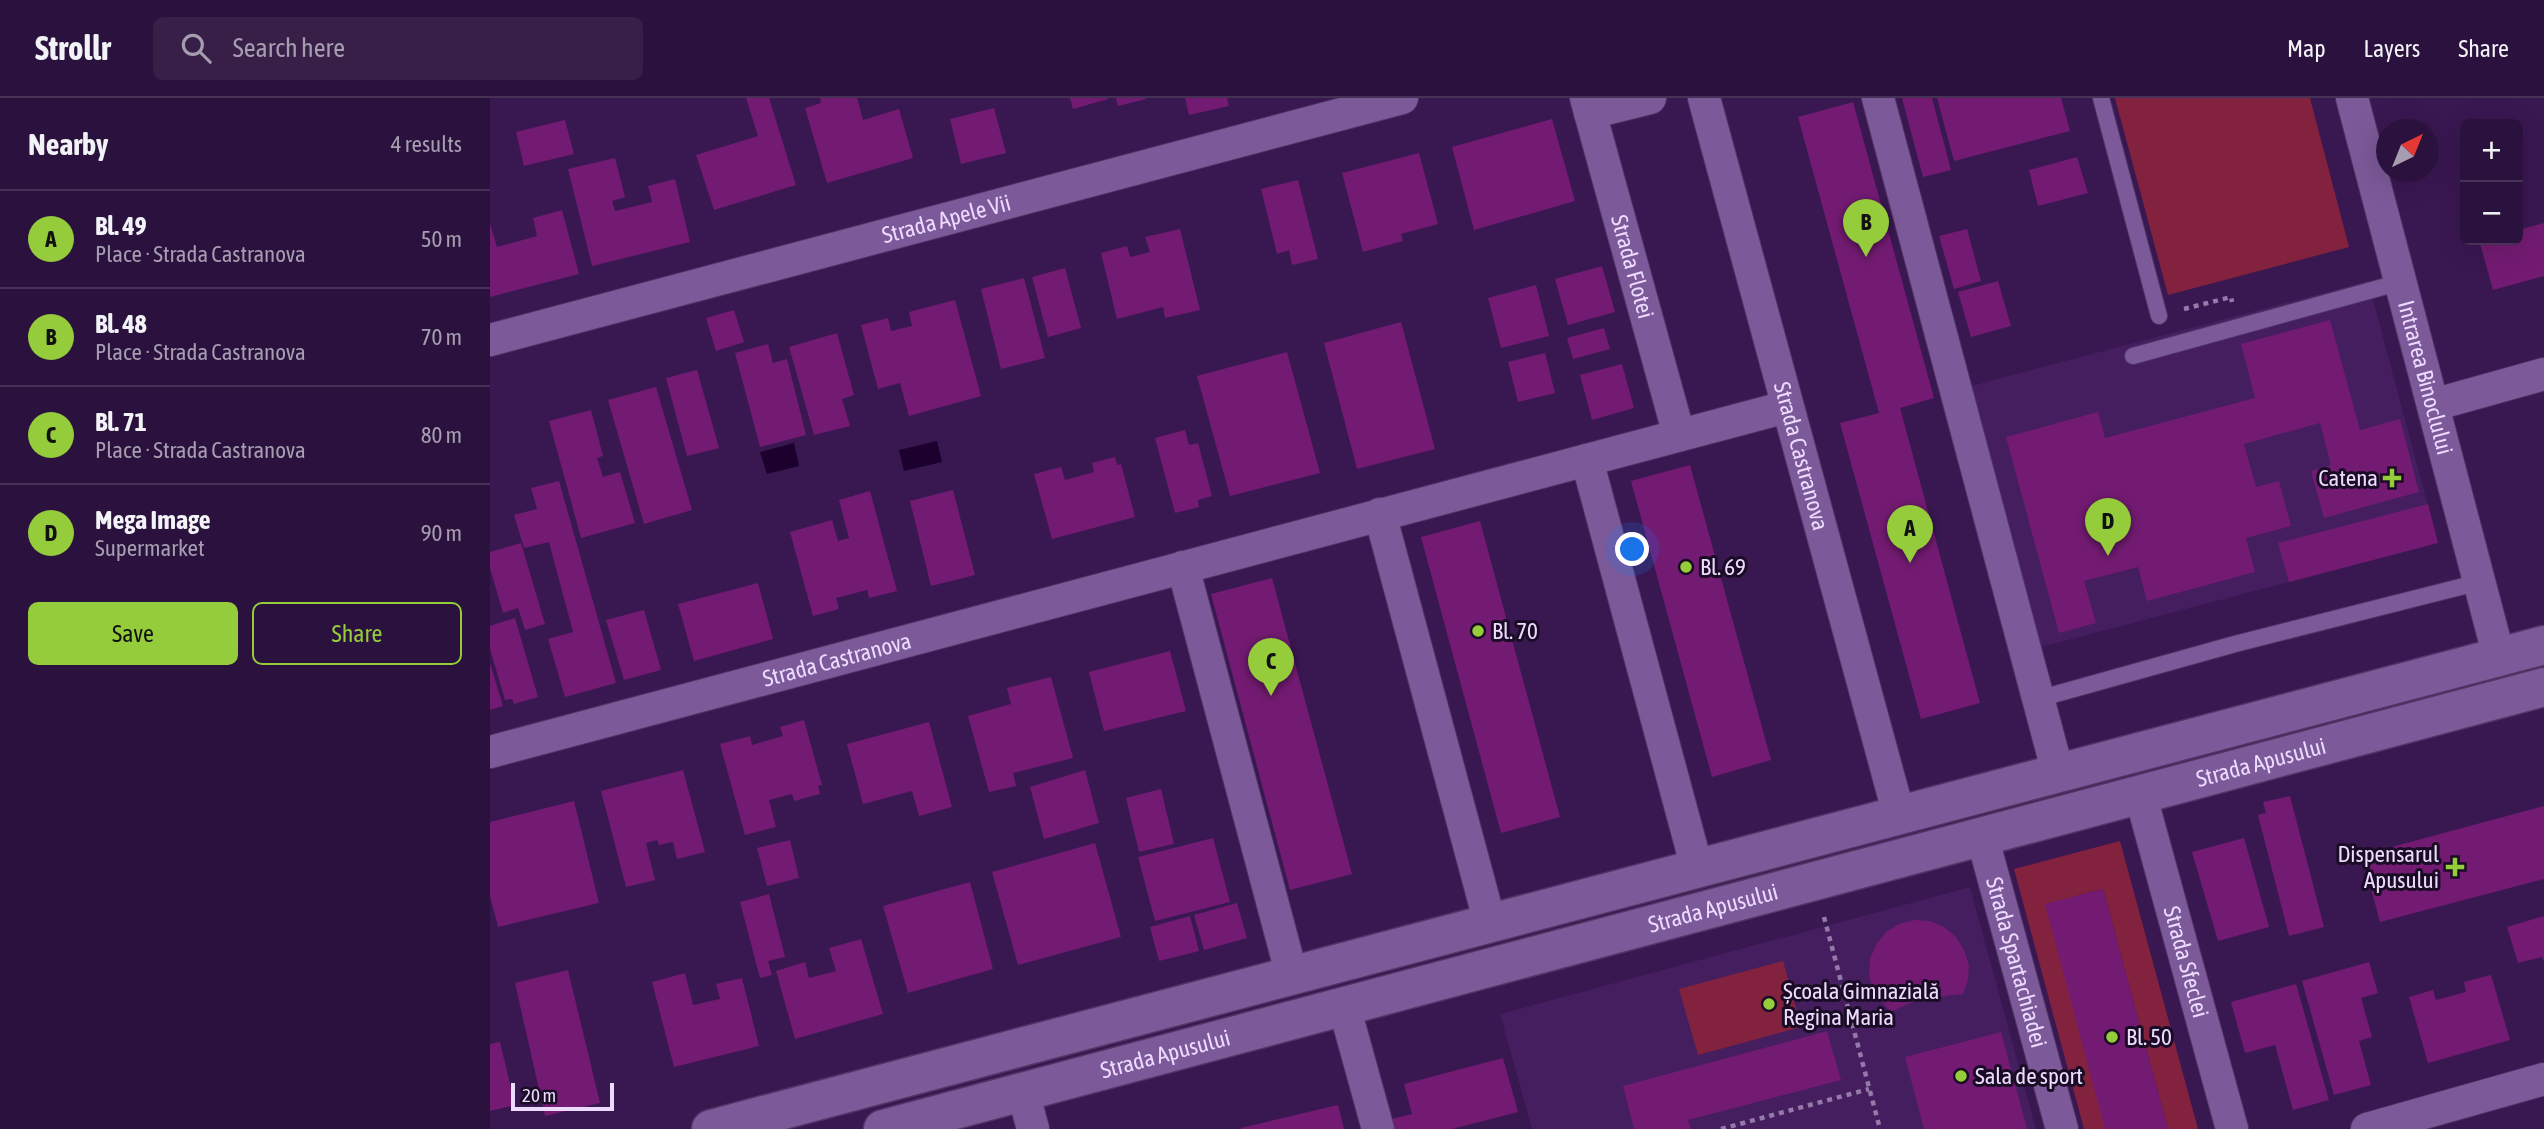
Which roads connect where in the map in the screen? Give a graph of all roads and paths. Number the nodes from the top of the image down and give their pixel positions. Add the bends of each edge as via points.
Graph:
1 (1402, 98) edge
2 (1650, 98) edge
3 (1704, 98) edge
4 (1878, 98) edge
5 (2101, 98) edge
6 (2353, 98) edge
7 (1588, 106) edge
8 (2401, 282) junction
9 (2159, 316) dead end
10 (490, 340) edge
11 (2133, 356) dead end
12 (2544, 374) edge
13 (2433, 405) junction
14 (1787, 407) junction
15 (1679, 435) junction
16 (1587, 460) junction
17 (1380, 514) junction
18 (1182, 567) junction
19 (2480, 582) junction
20 (2544, 645) edge
21 (2499, 657) junction
22 (2527, 692) edge
23 (2038, 699) junction
24 (490, 752) edge
25 (2131, 754) junction
26 (2058, 773) junction
27 (2140, 793) junction
28 (2068, 813) junction
29 (1899, 815) junction
30 (1982, 836) junction
31 (1697, 869) junction
32 (1490, 923) junction
33 (1826, 925) dead end
34 (1500, 963) junction
35 (1292, 976) junction
36 (1344, 1006) junction
37 (1303, 1017) junction
38 (2544, 1079) edge
39 (1869, 1088) junction
40 (1023, 1092) junction
41 (710, 1129) edge
42 (883, 1129) edge
43 (1032, 1129) edge
44 (1378, 1129) edge
45 (1721, 1129) edge
46 (1880, 1129) edge
47 (2062, 1129) edge
48 (2232, 1129) edge
49 (2367, 1129) edge

1 - 10 street, Strada Apele Vii
2 - 7 street
3 - 14 street, Strada Castranova
4 - 23 street
5 - 9 lane
6 - 8 street, Intrarea Binoclului
7 - 15 street, Strada Flotei
8 - 11 lane
8 - 13 street, Intrarea Binoclului
12 - 13 street
13 - 19 street, Intrarea Binoclului
14 - 15 street, Strada Castranova
14 - 29 street, Strada Castranova
15 - 16 street, Strada Castranova
16 - 17 street, Strada Castranova
16 - 31 street
17 - 18 street, Strada Castranova
17 - 32 street
18 - 24 street, Strada Castranova
18 - 35 street
19 - 21 street, Intrarea Binoclului
19 - 23 lane
20 - 21 main road, Strada Apusului
21 - 22 main road
21 - 25 main road, Strada Apusului
22 - 27 main road, Strada Apusului
23 - 26 street
25 - 26 main road, Strada Apusului
25 - 27 main road
26 - 28 main road
26 - 29 main road, Strada Apusului
27 - 28 main road, Strada Apusului
27 - 48 street, Strada Sfeclei
28 - 30 main road, Strada Apusului
29 - 31 main road, Strada Apusului
30 - 34 main road, Strada Apusului
30 - 47 street, Strada Spartachiadei
31 - 32 main road, Strada Apusului
32 - 34 main road
32 - 35 main road, Strada Apusului
33 - 39 path
34 - 36 main road, Strada Apusului
35 - 37 main road
35 - 41 main road, Strada Apusului
36 - 37 main road, Strada Apusului
36 - 44 street
37 - 40 main road, Strada Apusului
38 - 49 street
39 - 45 path
39 - 46 path
40 - 42 main road, Strada Apusului
40 - 43 street

